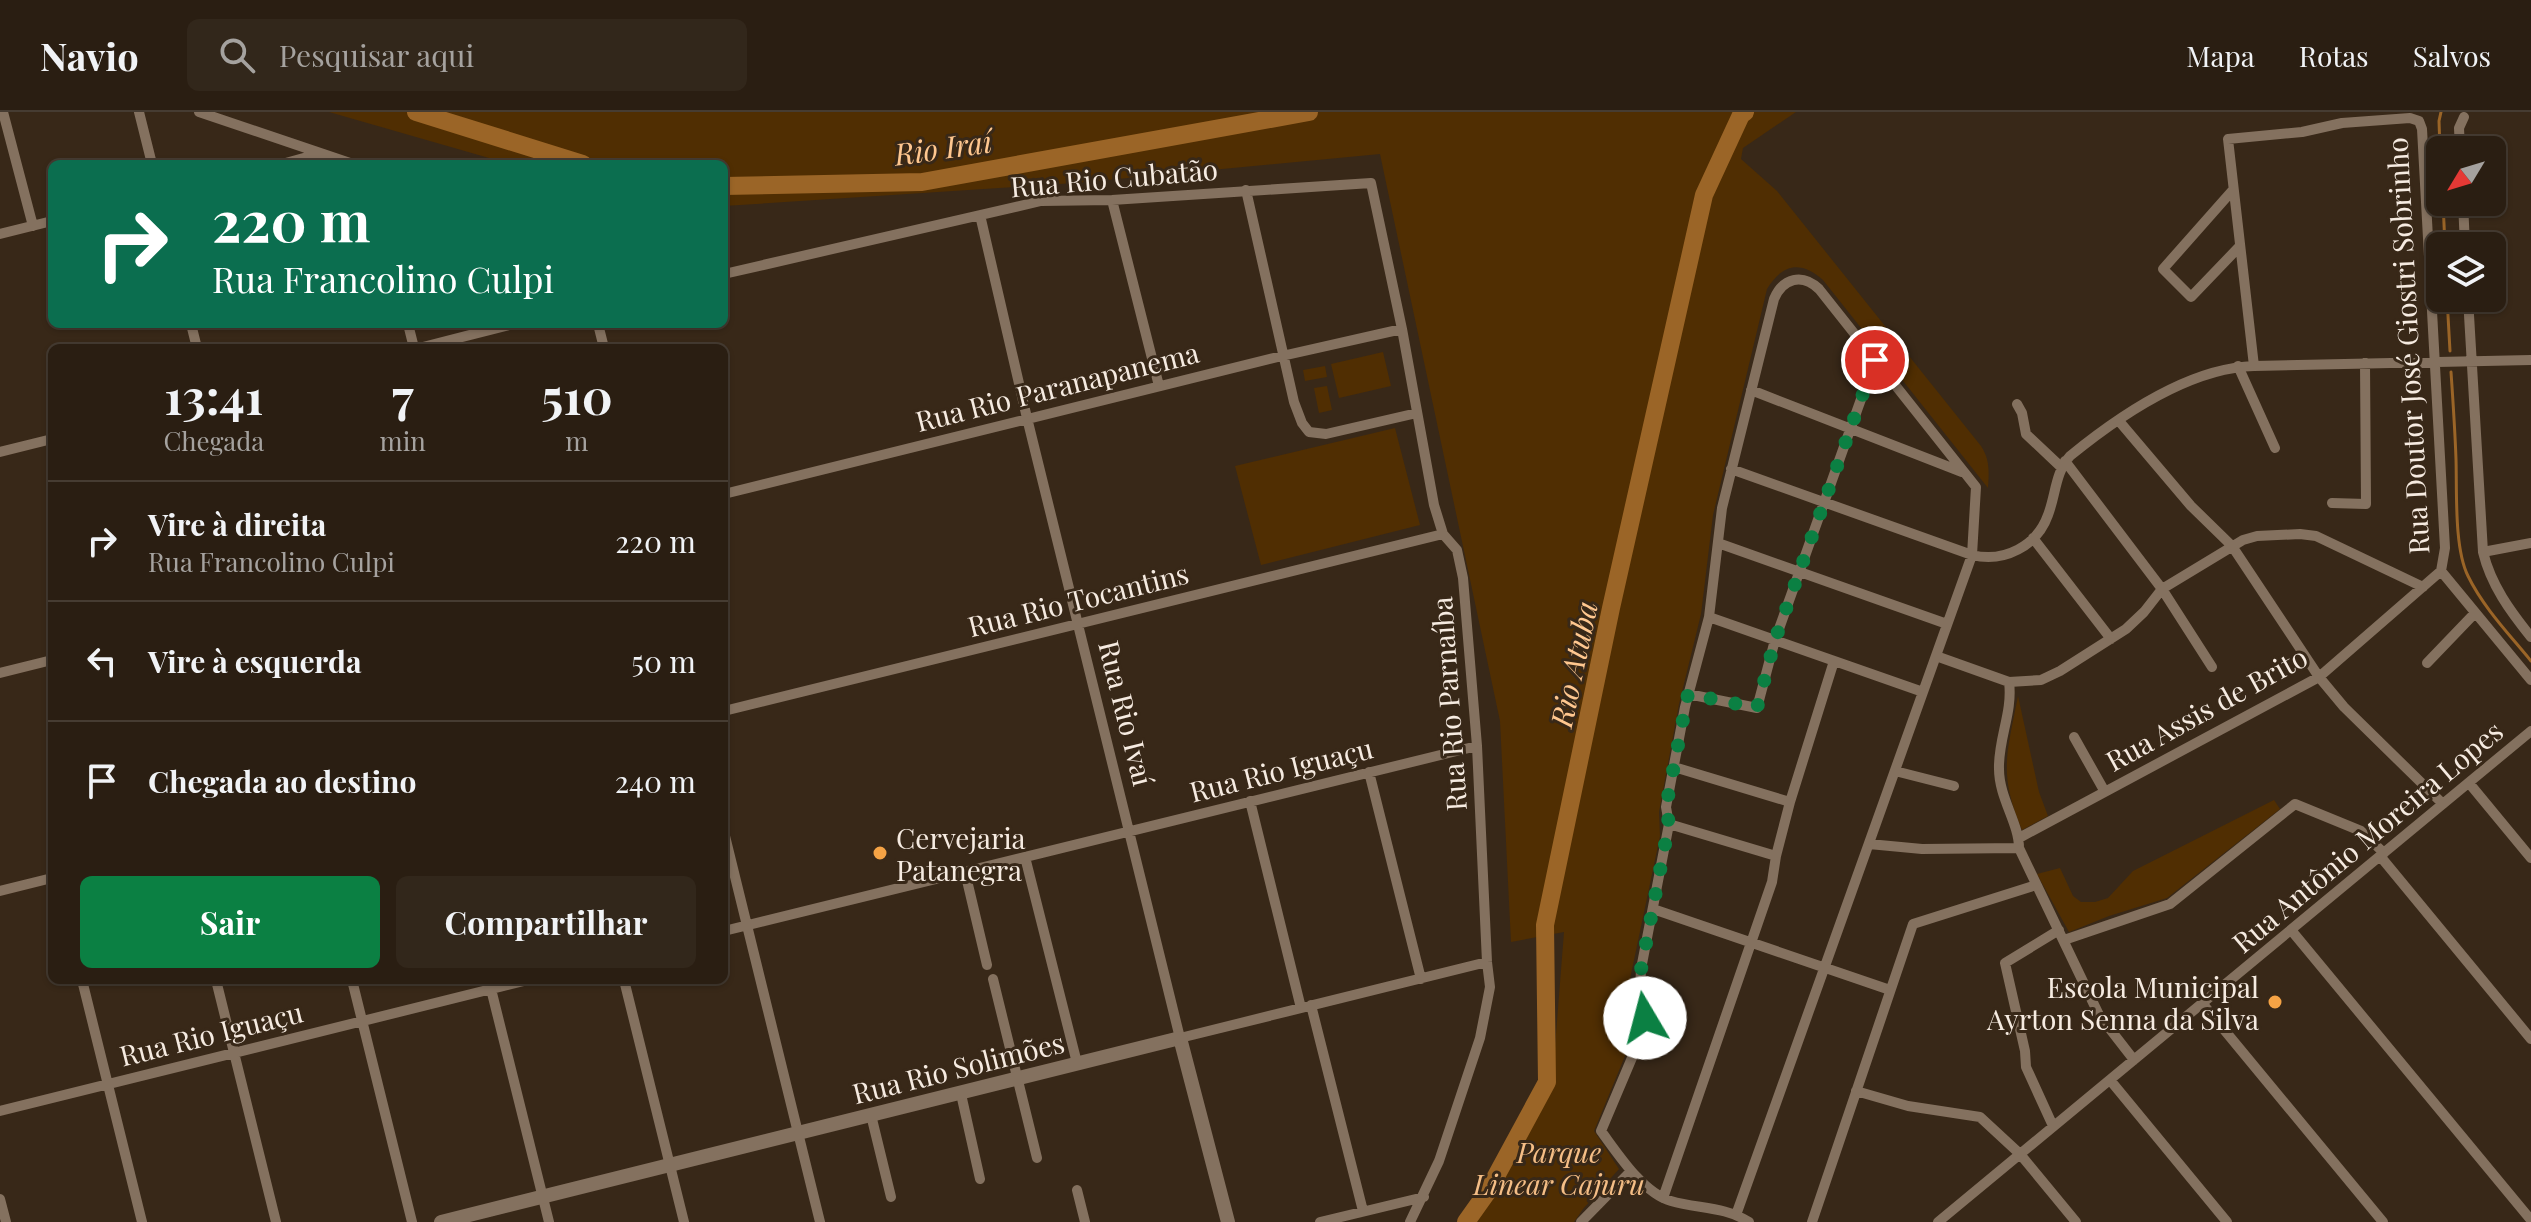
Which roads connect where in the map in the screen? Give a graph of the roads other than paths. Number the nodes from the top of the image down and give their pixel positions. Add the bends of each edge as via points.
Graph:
1 (3, 112) edge
2 (139, 112) edge
3 (199, 112) edge
4 (2464, 117) dead end
5 (2459, 136) edge
6 (306, 149) junction
7 (320, 153) junction
8 (151, 160) edge
9 (295, 160) edge
10 (297, 160) edge
11 (341, 160) edge
12 (1371, 183) joint
13 (1246, 190) junction
14 (2232, 191) junction
15 (1112, 200) junction
16 (980, 215) junction
17 (48, 222) edge
18 (33, 226) junction
19 (0, 234) edge
20 (2239, 247) junction
21 (728, 273) edge
22 (2469, 312) edge
23 (497, 328) edge
24 (1402, 329) junction
25 (432, 344) edge
26 (1282, 356) junction
27 (1875, 360) junction
28 (2531, 360) edge
29 (2472, 361) junction
30 (2435, 362) junction
31 (2365, 363) junction
32 (2238, 366) junction
33 (2254, 366) junction
34 (1159, 386) junction
35 (1751, 390) junction
36 (2017, 404) dead end
37 (1417, 413) junction
38 (1027, 418) junction
39 (2119, 421) junction
40 (1850, 428) junction
41 (48, 440) edge
42 (2275, 448) dead end
43 (0, 452) edge
44 (2063, 464) junction
45 (1731, 469) junction
46 (1964, 472) junction
47 (728, 493) edge
48 (1824, 502) junction
49 (2332, 503) dead end
50 (1443, 534) junction
51 (2033, 538) junction
52 (1718, 543) junction
53 (2531, 543) edge
54 (2232, 546) junction
55 (2483, 552) junction
56 (1972, 555) junction
57 (1799, 571) junction
58 (2441, 571) junction
59 (2423, 587) junction
60 (2162, 589) junction
61 (2475, 613) junction
62 (1709, 617) junction
63 (1078, 623) junction
64 (1947, 624) junction
65 (2531, 637) edge
66 (2111, 639) junction
67 (1775, 640) junction
68 (1936, 656) junction
69 (48, 661) edge
70 (1834, 661) junction
71 (2427, 663) dead end
72 (2212, 667) dead end
73 (0, 673) edge
74 (2319, 677) junction
75 (2531, 680) edge
76 (2009, 682) junction
77 (1923, 692) junction
78 (1688, 694) junction
79 (728, 710) edge
80 (2531, 731) edge
81 (2074, 737) dead end
82 (1477, 746) junction
83 (1674, 767) junction
84 (1895, 771) junction
85 (1369, 772) junction
86 (2469, 783) junction
87 (1954, 786) dead end
88 (2105, 792) junction
89 (1250, 801) junction
90 (1790, 802) junction
91 (2443, 804) junction
92 (1669, 824) junction
93 (1130, 831) junction
94 (2019, 843) junction
95 (1869, 844) junction
96 (728, 848) edge
97 (2382, 854) junction
98 (1776, 856) junction
99 (1025, 857) junction
100 (2531, 858) edge
101 (965, 872) junction
102 (48, 879) edge
103 (2036, 885) junction
104 (0, 891) edge
105 (1653, 909) junction
106 (747, 926) junction
107 (728, 930) edge
108 (2291, 930) junction
109 (2062, 935) junction
110 (1753, 943) junction
111 (1487, 962) junction
112 (987, 965) dead end
113 (1824, 968) junction
114 (993, 979) dead end
115 (1421, 979) junction
116 (83, 984) edge
117 (217, 984) edge
118 (353, 984) edge
119 (512, 984) edge
120 (625, 984) edge
121 (491, 989) junction
122 (1890, 990) junction
123 (2202, 1003) junction
124 (1306, 1006) junction
125 (362, 1021) junction
126 (1180, 1038) junction
127 (2531, 1039) edge
128 (235, 1052) junction
129 (2134, 1060) junction
130 (1077, 1063) junction
131 (1017, 1079) junction
132 (2110, 1080) junction
133 (107, 1084) junction
134 (1856, 1091) junction
135 (961, 1094) junction
136 (0, 1111) edge
137 (871, 1115) junction
138 (2053, 1126) junction
139 (798, 1134) junction
140 (2020, 1154) junction
141 (1037, 1158) dead end
142 (670, 1164) junction
143 (1631, 1171) junction
144 (980, 1179) dead end
145 (1077, 1190) dead end
146 (542, 1197) junction
147 (891, 1197) dead end
148 (1424, 1197) junction
149 (1663, 1198) junction
150 (0, 1199) edge
151 (1363, 1211) junction
152 (1743, 1219) edge
153 (1586, 1220) edge
154 (2531, 1220) edge
155 (6, 1222) edge
156 (142, 1222) edge
157 (276, 1222) edge
158 (412, 1222) edge
159 (441, 1222) edge
160 (549, 1222) edge
161 (684, 1222) edge
162 (820, 1222) edge
163 (1085, 1222) edge
164 (1228, 1222) edge
165 (1320, 1222) edge
166 (1410, 1222) edge
167 (1812, 1222) edge
168 (1938, 1222) edge
169 (2076, 1222) edge
170 (2227, 1222) edge
171 (2383, 1222) edge

1 - 18 street
2 - 8 street
3 - 6 street
4 - 5 street
6 - 7 street
6 - 9 street
7 - 10 street
7 - 11 street
12 - 13 street, Rua Rio Cubatão
12 - 24 street, Rua Rio Parnaíba
13 - 15 street, Rua Rio Cubatão
13 - 26 street
14 - 20 street
14 - 20 street via 2163,269 2191,297
14 - 30 street, Rua Doutor José Giostri Sobrinho via 2228,139 2342,123 2419,121
15 - 16 street, Rua Rio Cubatão via 1041,201
15 - 34 street
16 - 21 street, Rua Rio Cubatão
16 - 38 street, Rua Rio Ivaí
17 - 18 street
18 - 19 street
20 - 33 street
22 - 29 street
23 - 25 street
24 - 26 street, Rua Rio Paranapanema
24 - 37 street, Rua Rio Parnaíba
26 - 34 street, Rua Rio Paranapanema
26 - 37 street via 1294,402 1309,432 1326,434
27 - 35 street via 1815,285 1792,279 1774,299
27 - 40 street
27 - 46 street
28 - 29 street
29 - 30 street
29 - 55 street
30 - 31 street
30 - 58 street, Rua Doutor José Giostri Sobrinho via 2445,548
31 - 33 street
31 - 49 street via 2366,504
32 - 33 street
32 - 39 street via 2189,381
32 - 42 street
34 - 38 street, Rua Rio Paranapanema
35 - 40 street
35 - 45 street
36 - 44 street via 2026,434
37 - 50 street, Rua Rio Parnaíba
38 - 47 street, Rua Rio Paranapanema
38 - 63 street, Rua Rio Ivaí
39 - 44 street
39 - 54 street
40 - 46 street
40 - 48 street
41 - 43 street
44 - 51 street via 2048,517
44 - 60 street
45 - 48 street
45 - 52 street
46 - 56 street via 1976,487
48 - 56 street
48 - 57 street
50 - 63 street, Rua Rio Tocantins
50 - 82 street, Rua Rio Parnaíba via 1457,550 1463,578
51 - 56 street via 2003,556
51 - 66 street
52 - 57 street
52 - 62 street
53 - 55 street
54 - 59 street via 2257,536 2309,534
54 - 60 street
54 - 74 street
55 - 65 street via 2498,591
56 - 64 street
57 - 64 street
57 - 67 street
58 - 59 street, Rua Assis de Brito
58 - 61 street, Rua Doutor José Giostri Sobrinho
59 - 74 street, Rua Assis de Brito
60 - 66 street
60 - 72 street
61 - 71 street
61 - 75 street, Rua Doutor José Giostri Sobrinho
62 - 67 street
62 - 78 street
63 - 79 street, Rua Rio Tocantins
63 - 93 street, Rua Rio Ivaí
64 - 68 street
66 - 76 street via 2050,676
67 - 70 street
67 - 78 street via 1757,708
68 - 76 street
68 - 77 street
69 - 73 street
70 - 77 street
70 - 90 street
74 - 88 street, Rua Assis de Brito
74 - 91 street
76 - 94 street via 1999,769
77 - 84 street
78 - 83 street
80 - 86 street, Rua Antônio Moreira Lopes
81 - 88 street
82 - 85 street, Rua Rio Iguaçu
82 - 111 street, Rua Rio Parnaíba
83 - 90 street
83 - 92 street via 1666,807
84 - 87 street
84 - 95 street
85 - 89 street, Rua Rio Iguaçu
85 - 115 street
86 - 91 street, Rua Antônio Moreira Lopes
86 - 100 street
88 - 94 street, Rua Assis de Brito
89 - 93 street, Rua Rio Iguaçu
89 - 124 street
90 - 98 street
91 - 97 street, Rua Antônio Moreira Lopes
92 - 98 street
92 - 105 street
93 - 99 street, Rua Rio Iguaçu
93 - 126 street, Rua Rio Ivaí
94 - 95 street, Rua Assis de Brito via 1922,849
94 - 103 street
95 - 113 street
96 - 106 street
97 - 108 street, Rua Antônio Moreira Lopes
97 - 109 street via 2361,831 2295,804 2170,904
97 - 127 street
98 - 110 street
99 - 101 street, Rua Rio Iguaçu
99 - 130 street
101 - 106 street, Rua Rio Iguaçu
101 - 112 street
102 - 104 street
103 - 109 street
103 - 122 street via 1913,924
105 - 110 street
105 - 143 street via 1639,980 1646,1023 1601,1131
106 - 107 street, Rua Rio Iguaçu
106 - 139 street
108 - 123 street, Rua Antônio Moreira Lopes
108 - 154 street
109 - 129 street via 2099,1015
109 - 138 street via 2005,963 2026,1067
110 - 113 street
110 - 149 street
111 - 115 street, Rua Rio Solimões
111 - 148 street, Rua Rio Parnaíba via 1490,987 1480,1038
113 - 122 street
113 - 152 street
114 - 131 street
115 - 124 street, Rua Rio Solimões
116 - 133 street
117 - 128 street
118 - 125 street
119 - 121 street, Rua Rio Iguaçu
120 - 142 street
121 - 125 street, Rua Rio Iguaçu
121 - 146 street
122 - 134 street
123 - 129 street, Rua Antônio Moreira Lopes
123 - 171 street
124 - 126 street, Rua Rio Solimões
124 - 151 street
125 - 128 street, Rua Rio Iguaçu
125 - 158 street
126 - 130 street, Rua Rio Solimões
126 - 164 street, Rua Rio Ivaí
128 - 133 street, Rua Rio Iguaçu
128 - 157 street
129 - 132 street, Rua Antônio Moreira Lopes
130 - 131 street, Rua Rio Solimões
131 - 135 street, Rua Rio Solimões
131 - 141 street
132 - 138 street, Rua Antônio Moreira Lopes
132 - 170 street
133 - 136 street, Rua Rio Iguaçu
133 - 156 street
134 - 140 street via 1908,1106 1980,1117
134 - 167 street
135 - 137 street, Rua Rio Solimões
135 - 144 street
137 - 139 street, Rua Rio Solimões
137 - 147 street
138 - 140 street, Rua Antônio Moreira Lopes
139 - 142 street, Rua Rio Solimões
139 - 162 street
140 - 168 street, Rua Antônio Moreira Lopes
140 - 169 street
142 - 146 street, Rua Rio Solimões
142 - 161 street
143 - 149 street
143 - 153 street
145 - 163 street
146 - 159 street, Rua Rio Solimões
146 - 160 street
148 - 151 street
148 - 166 street, Rua Rio Parnaíba
149 - 152 street
150 - 155 street
151 - 165 street

